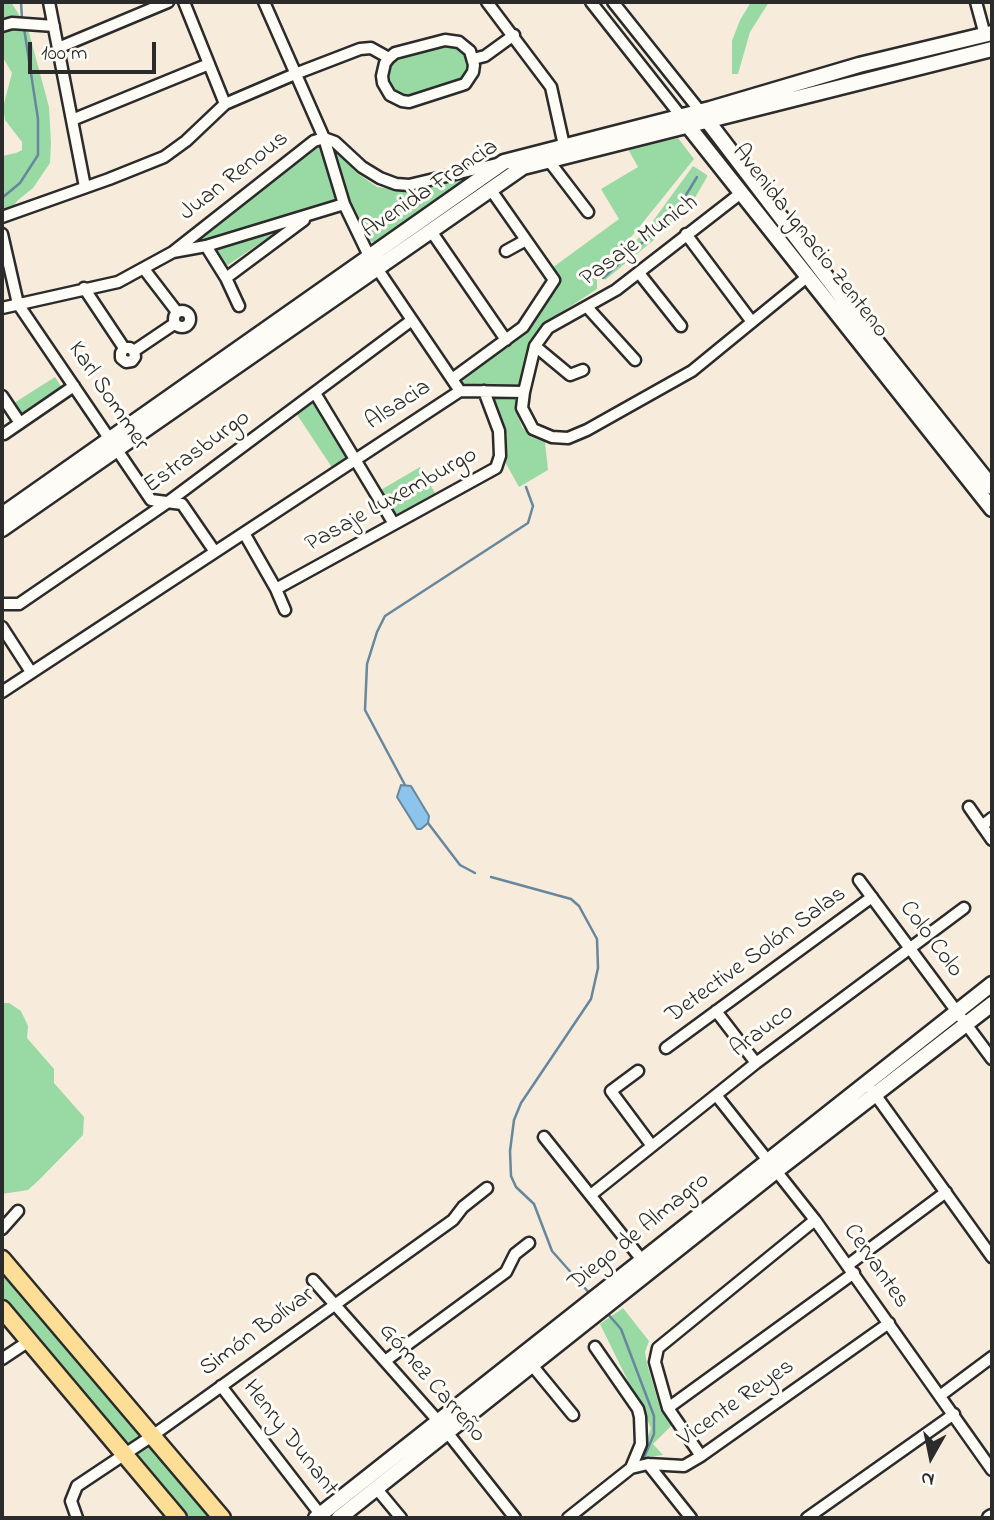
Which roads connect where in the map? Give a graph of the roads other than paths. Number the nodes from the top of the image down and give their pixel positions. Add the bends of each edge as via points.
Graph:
1 (49, 2) edge
2 (168, 2) edge
3 (184, 2) edge
4 (264, 2) edge
5 (487, 2) edge
6 (591, 2) edge
7 (613, 2) edge
8 (976, 2) edge
9 (2, 26) edge
10 (54, 26) junction
11 (989, 34) edge
12 (514, 35) junction
13 (58, 48) junction
14 (990, 50) edge
15 (390, 58) junction
16 (473, 59) junction
17 (209, 64) junction
18 (295, 74) junction
19 (225, 104) junction
20 (704, 116) junction
21 (72, 120) junction
22 (685, 121) junction
23 (324, 138) junction
24 (565, 152) junction
25 (550, 161) junction
26 (504, 162) junction
27 (85, 187) junction
28 (491, 190) junction
29 (741, 193) junction
30 (344, 204) junction
31 (454, 207) junction
32 (588, 212) dead end
33 (310, 216) junction
34 (2, 217) edge
35 (431, 231) junction
36 (2, 234) edge
37 (686, 234) junction
38 (526, 240) junction
39 (206, 246) junction
40 (506, 251) dead end
41 (173, 253) junction
42 (374, 263) junction
43 (144, 269) junction
44 (639, 273) junction
45 (807, 277) junction
46 (226, 278) junction
47 (84, 288) junction
48 (847, 303) junction
49 (18, 304) junction
50 (239, 306) dead end
51 (587, 307) junction
52 (2, 308) edge
53 (832, 309) junction
54 (177, 312) junction
55 (412, 320) junction
56 (752, 322) junction
57 (174, 324) junction
58 (681, 326) dead end
59 (506, 340) junction
60 (535, 346) junction
61 (635, 360) dead end
62 (583, 370) dead end
63 (452, 379) junction
64 (74, 386) junction
65 (460, 391) junction
66 (484, 391) junction
67 (524, 392) junction
68 (315, 393) junction
69 (2, 396) edge
70 (20, 423) junction
71 (4, 435) dead end
72 (114, 444) junction
73 (355, 460) junction
74 (992, 487) edge
75 (168, 502) junction
76 (992, 509) edge
77 (2, 515) edge
78 (394, 524) junction
79 (2, 529) edge
80 (244, 533) junction
81 (215, 552) junction
82 (276, 589) junction
83 (2, 604) edge
84 (285, 610) dead end
85 (2, 627) edge
86 (31, 672) junction
87 (2, 692) edge
88 (969, 807) dead end
89 (992, 818) edge
90 (982, 826) junction
91 (992, 840) edge
92 (859, 880) dead end
93 (872, 897) junction
94 (964, 908) dead end
95 (909, 947) junction
96 (990, 989) edge
97 (992, 1004) edge
98 (716, 1011) junction
99 (957, 1012) junction
100 (966, 1024) junction
101 (666, 1048) dead end
102 (992, 1059) edge
103 (756, 1063) junction
104 (639, 1072) dead end
105 (871, 1089) junction
106 (716, 1095) junction
107 (544, 1137) dead end
108 (652, 1146) junction
109 (772, 1165) junction
110 (487, 1188) dead end
111 (946, 1192) junction
112 (592, 1194) junction
113 (2, 1217) edge
114 (815, 1220) junction
115 (2, 1229) edge
116 (529, 1243) dead end
117 (992, 1257) edge
118 (2, 1259) edge
119 (642, 1260) junction
120 (851, 1269) junction
121 (313, 1280) dead end
122 (598, 1303) junction
123 (333, 1305) junction
124 (2, 1309) edge
125 (889, 1323) junction
126 (29, 1341) junction
127 (595, 1347) dead end
128 (992, 1357) edge
129 (2, 1359) edge
130 (385, 1361) junction
131 (531, 1364) junction
132 (221, 1386) junction
133 (941, 1395) junction
134 (668, 1408) junction
135 (954, 1414) junction
136 (573, 1415) dead end
137 (443, 1426) junction
138 (152, 1436) junction
139 (125, 1454) junction
140 (701, 1456) junction
141 (639, 1466) junction
142 (992, 1470) edge
143 (376, 1488) junction
144 (320, 1517) edge
145 (77, 1518) edge
146 (178, 1518) edge
147 (222, 1518) edge
148 (339, 1518) edge
149 (401, 1518) edge
150 (515, 1518) edge
151 (568, 1518) edge
152 (691, 1518) edge
153 (807, 1518) edge

1 - 10 street
2 - 13 street
3 - 17 street
4 - 18 street
5 - 12 street
6 - 22 street, Avenida Ignacio Zenteno
7 - 20 street, Avenida Ignacio Zenteno
8 - 11 street
9 - 10 street
10 - 13 street
11 - 14 main road
11 - 20 main road, Avenida Francia via 859,65
12 - 16 street
12 - 24 street via 551,87
13 - 21 street
14 - 20 main road, Avenida Francia
15 - 16 street via 445,40 465,46
15 - 16 street via 383,70 383,83 390,95 409,102 465,84 473,72
15 - 18 street via 371,48 360,49
17 - 19 street
17 - 21 street
18 - 19 street
18 - 23 street
19 - 27 street via 164,157
20 - 22 main road, Avenida Francia
20 - 48 main road, Avenida Ignacio Zenteno
21 - 27 street
22 - 24 main road, Avenida Francia
22 - 29 main road, Avenida Ignacio Zenteno
23 - 26 street via 380,178 409,186
23 - 30 street
23 - 41 street, Juan Renous via 314,141
24 - 25 main road, Avenida Francia
24 - 26 main road, Avenida Francia
25 - 28 main road, Avenida Francia via 523,167
25 - 32 street
26 - 31 main road, Avenida Francia
27 - 34 street
28 - 31 main road, Avenida Francia
28 - 38 street
29 - 37 street, Pasaje Munich
29 - 45 main road, Avenida Ignacio Zenteno
30 - 33 street
30 - 42 street
31 - 35 main road, Avenida Francia
31 - 42 main road, Avenida Francia
33 - 39 street
33 - 46 street
35 - 42 main road, Avenida Francia
35 - 59 street
36 - 49 street, Karl Sommer
37 - 44 street, Pasaje Munich
37 - 56 street
38 - 40 street
38 - 59 street via 554,280 523,327
39 - 41 street
39 - 46 street
41 - 43 street
42 - 55 street
42 - 72 main road, Avenida Francia
43 - 47 street via 118,282
43 - 54 street
44 - 51 street, Pasaje Munich
44 - 58 street
45 - 53 main road, Avenida Ignacio Zenteno
45 - 56 street
46 - 50 street
47 - 49 street
47 - 57 street via 129,349
48 - 53 main road
48 - 74 main road, Avenida Ignacio Zenteno
49 - 52 street
49 - 64 street, Karl Sommer
51 - 60 street, Pasaje Munich via 548,328
51 - 61 street
53 - 76 main road, Avenida Ignacio Zenteno
54 - 57 street
54 - 57 street via 186,312 190,322 182,328
55 - 63 street
55 - 68 street, Estrasburgo
56 - 67 street via 692,371 568,438 533,429 523,408
59 - 63 street
60 - 62 street via 570,375
60 - 67 street
63 - 65 street
64 - 70 street
64 - 72 street, Karl Sommer
65 - 66 street, Alsacia
65 - 73 street, Alsacia
66 - 67 street, Alsacia
66 - 78 street, Pasaje Luxemburgo via 499,431 496,467
68 - 73 street
68 - 75 street, Estrasburgo
69 - 70 street
70 - 71 street
72 - 75 street, Karl Sommer via 151,500
72 - 77 main road, Avenida Francia
72 - 79 main road, Avenida Francia
73 - 78 street
73 - 80 street, Alsacia
75 - 81 street, Karl Sommer via 182,504
75 - 83 street, Estrasburgo via 19,604
78 - 82 street, Pasaje Luxemburgo
80 - 81 street, Alsacia
80 - 82 street
81 - 86 street, Alsacia
82 - 84 street
85 - 86 street
86 - 87 street, Alsacia
88 - 90 street
89 - 90 street
90 - 91 street
92 - 93 street, Colo Colo
93 - 95 street, Colo Colo
93 - 98 street, Detective Solón Salas
94 - 95 street, Arauco
95 - 99 street, Colo Colo
95 - 103 street, Arauco
96 - 99 main road, Diego de Almagro
97 - 100 main road, Diego de Almagro
98 - 101 street, Detective Solón Salas
98 - 103 street
99 - 100 street, Colo Colo
99 - 105 main road, Diego de Almagro
100 - 102 street, Colo Colo
100 - 105 main road, Diego de Almagro
103 - 106 street, Arauco
104 - 108 street via 611,1091
105 - 109 main road, Diego de Almagro
105 - 111 street
106 - 108 street, Arauco
106 - 109 street, Cervantes
107 - 112 street
108 - 112 street, Arauco
109 - 114 street, Cervantes
109 - 119 main road, Diego de Almagro
109 - 122 main road, Diego de Almagro
110 - 123 street, Simón Bolívar via 453,1220
111 - 117 street
111 - 120 street
112 - 119 street
113 - 115 street via 18,1211
114 - 120 street, Cervantes
114 - 134 street via 658,1348 655,1362
116 - 130 street via 515,1254 506,1272
118 - 138 main road
119 - 122 main road, Diego de Almagro
120 - 125 street, Cervantes
120 - 134 street
121 - 123 street, Gómez Carreño
122 - 131 main road, Diego de Almagro
122 - 137 main road, Diego de Almagro
123 - 130 street, Gómez Carreño
123 - 132 street, Simón Bolívar
124 - 126 main road
125 - 133 street, Cervantes
125 - 140 street, Vicente Reyes
126 - 129 street
126 - 139 main road
127 - 141 street via 638,1409
128 - 133 street
130 - 137 street, Gómez Carreño
131 - 136 street
131 - 137 main road, Diego de Almagro
132 - 138 street, Simón Bolívar
132 - 144 street, Henry Dunant
133 - 135 street, Cervantes
134 - 140 street
135 - 142 street, Cervantes
135 - 153 street
137 - 143 main road, Diego de Almagro
137 - 144 main road, Diego de Almagro
137 - 150 street, Gómez Carreño
138 - 139 street, Simón Bolívar
138 - 147 main road
139 - 145 street, Simón Bolívar via 77,1486 71,1501
139 - 146 main road
140 - 141 street, Vicente Reyes via 684,1466
141 - 151 street
141 - 152 street
143 - 148 main road, Diego de Almagro
143 - 149 street

